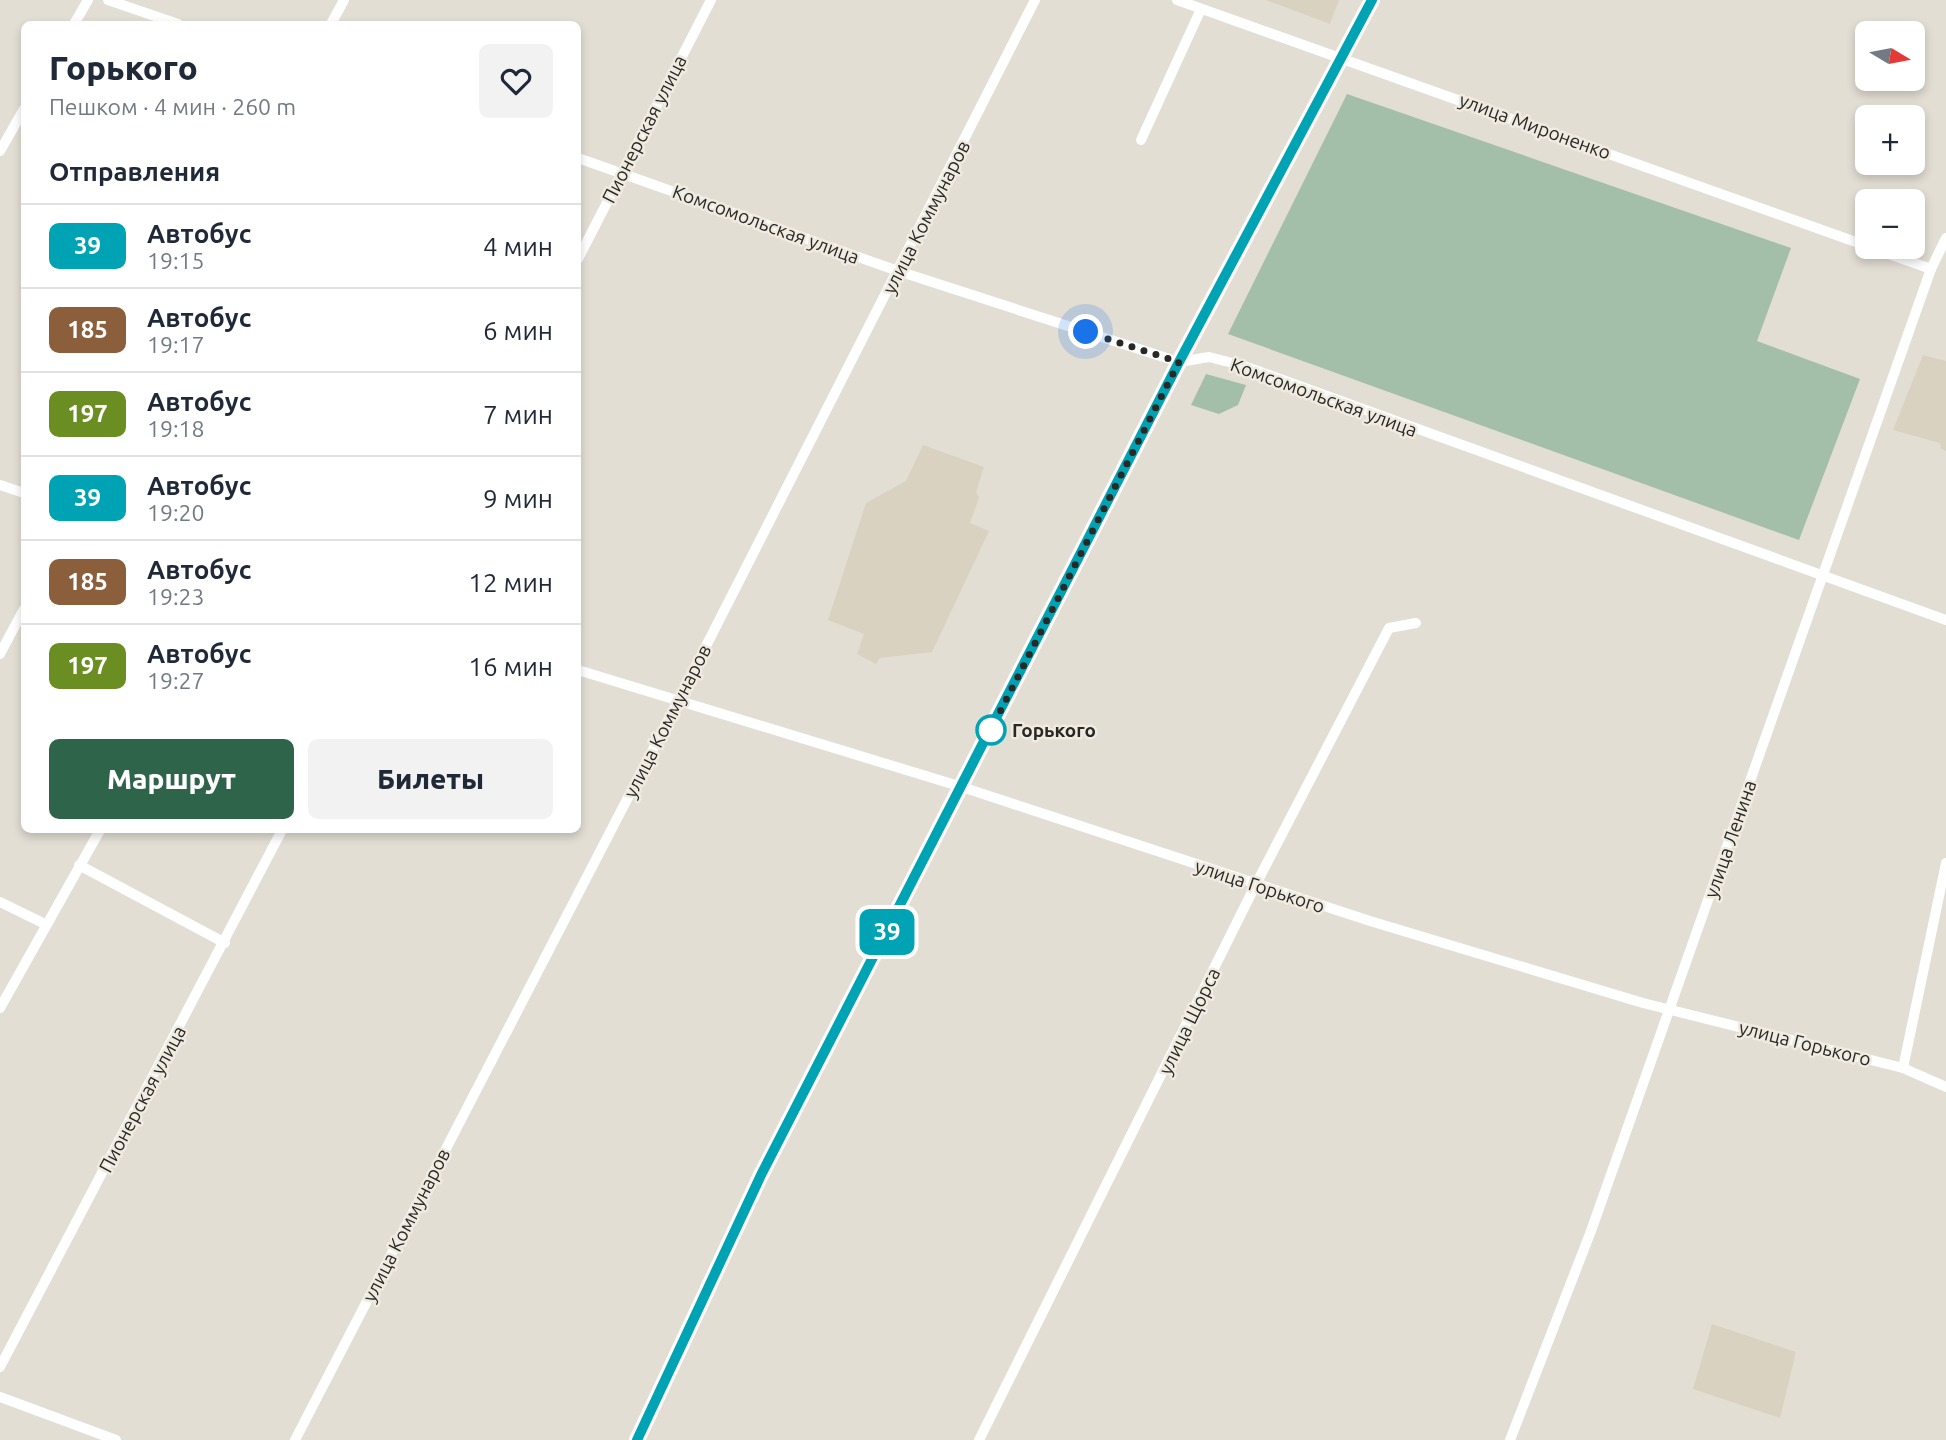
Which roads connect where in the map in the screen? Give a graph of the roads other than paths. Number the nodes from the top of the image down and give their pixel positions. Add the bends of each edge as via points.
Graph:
1 (88, 0) edge
2 (108, 0) edge
3 (344, 0) edge
4 (710, 0) edge
5 (1035, 0) edge
6 (1177, 0) edge
7 (1372, 0) edge
8 (1201, 9) junction
9 (76, 21) edge
10 (169, 21) edge
11 (333, 21) edge
12 (1344, 57) junction
13 (21, 114) edge
14 (1141, 141) dead end
15 (0, 151) edge
16 (581, 160) edge
17 (622, 173) junction
18 (1946, 238) edge
19 (1855, 241) edge
20 (581, 253) edge
21 (1904, 259) edge
22 (1931, 269) junction
23 (898, 271) junction
24 (1179, 362) junction
25 (0, 485) edge
26 (21, 492) edge
27 (1823, 574) junction
28 (21, 615) edge
29 (1946, 620) edge
30 (1416, 624) dead end
31 (0, 654) edge
32 (581, 671) edge
33 (677, 703) junction
34 (962, 787) junction
35 (98, 833) edge
36 (280, 833) edge
37 (1946, 863) edge
38 (79, 865) junction
39 (1255, 886) junction
40 (0, 902) edge
41 (45, 924) junction
42 (225, 943) junction
43 (0, 1008) edge
44 (1669, 1008) junction
45 (1903, 1068) junction
46 (1946, 1087) edge
47 (0, 1367) edge
48 (0, 1396) edge
49 (116, 1440) edge
50 (295, 1440) edge
51 (637, 1440) edge
52 (979, 1440) edge
53 (1510, 1440) edge

1 - 9 street
2 - 10 street
3 - 11 street
4 - 17 street, Пионерская улица
5 - 23 street, улица Коммунаров
6 - 8 street, улица Мироненко
7 - 12 main road
8 - 12 street, улица Мироненко
8 - 14 street
12 - 19 street, улица Мироненко
12 - 24 main road
13 - 15 street
16 - 17 street, Комсомольская улица
17 - 20 street, Пионерская улица
17 - 23 street, Комсомольская улица
18 - 22 street, улица Ленина
21 - 22 street, улица Мироненко
22 - 27 street, улица Ленина
23 - 24 street, Комсомольская улица
23 - 33 street, улица Коммунаров
24 - 27 street, Комсомольская улица via 1209,357 1244,366
24 - 34 main road
25 - 26 street
27 - 29 street, Комсомольская улица
27 - 44 street, улица Ленина
28 - 31 street
30 - 39 street, улица Щорса via 1389,628
32 - 33 street, улица Горького
33 - 34 street, улица Горького
33 - 50 street, улица Коммунаров
34 - 39 street, улица Горького
34 - 51 main road via 761,1175
35 - 38 street
36 - 42 street, Пионерская улица
37 - 45 street
38 - 41 street
38 - 42 street
39 - 44 street, улица Горького
39 - 52 street, улица Щорса
40 - 41 street
41 - 43 street
42 - 47 street, Пионерская улица
44 - 45 street, улица Горького
44 - 53 street, улица Ленина via 1591,1231
45 - 46 street, улица Горького
48 - 49 street

